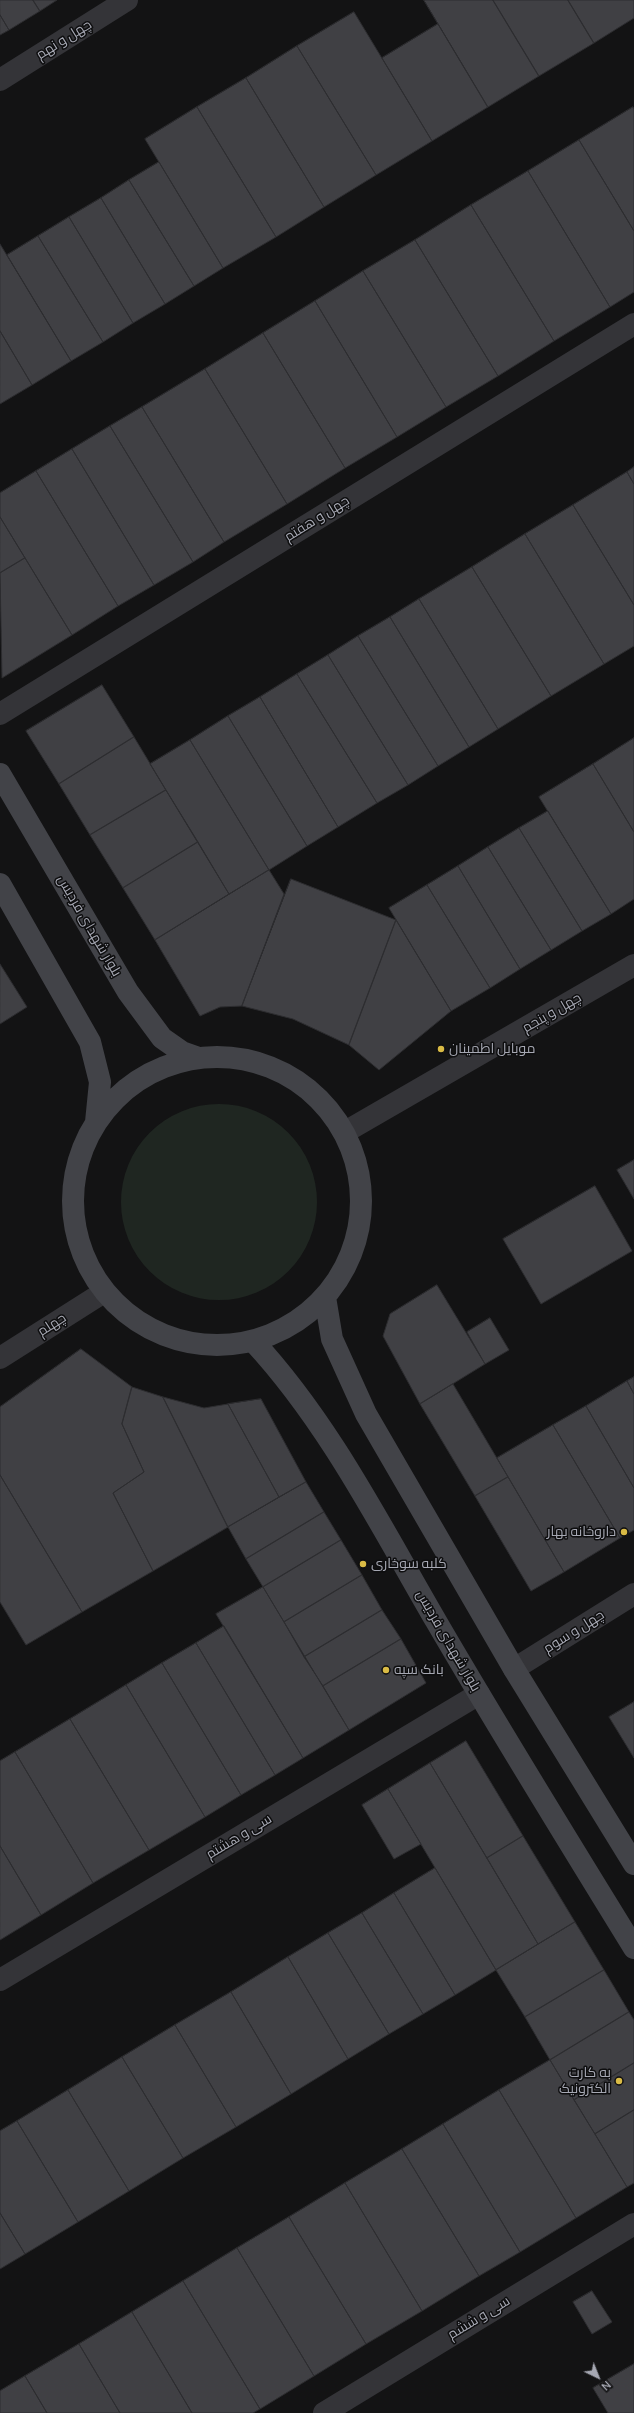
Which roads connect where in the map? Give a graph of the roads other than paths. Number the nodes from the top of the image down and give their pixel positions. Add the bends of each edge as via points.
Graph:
1 (127, 0) edge
2 (0, 80) edge
3 (634, 324) edge
4 (0, 714) edge
5 (0, 774) edge
6 (0, 884) edge
7 (634, 965) edge
8 (199, 1058) junction
9 (96, 1122) junction
10 (345, 1132) junction
11 (104, 1292) junction
12 (325, 1297) junction
13 (253, 1341) junction
14 (0, 1358) edge
15 (634, 1594) edge
16 (514, 1669) junction
17 (479, 1694) junction
18 (634, 1864) edge
19 (634, 1948) edge
20 (0, 1980) edge
21 (634, 2224) edge
22 (324, 2413) edge

1 - 2 street, چهل و نهم
3 - 4 street, چهل و هفتم
5 - 8 main road, بلوار شهدای فردیس via 128,992 162,1038 182,1052
6 - 9 main road via 90,1042 100,1082
7 - 10 street, چهل و پنجم
8 - 9 main road via 164,1067 126,1089
8 - 10 main road via 246,1059 284,1072 316,1095
9 - 11 main road via 78,1163 73,1208 82,1253
10 - 12 main road via 360,1175 360,1222 349,1264
11 - 13 main road via 140,1324 183,1342 230,1346
11 - 14 street, چهلم
12 - 13 main road via 295,1323
12 - 16 main road via 332,1339 366,1414
13 - 17 main road, بلوار شهدای فردیس via 280,1371 327,1435
15 - 16 street, چهل و سوم
16 - 18 main road
17 - 19 main road, بلوار شهدای فردیس
17 - 20 street, سی و هشتم
21 - 22 street, سی و ششم

